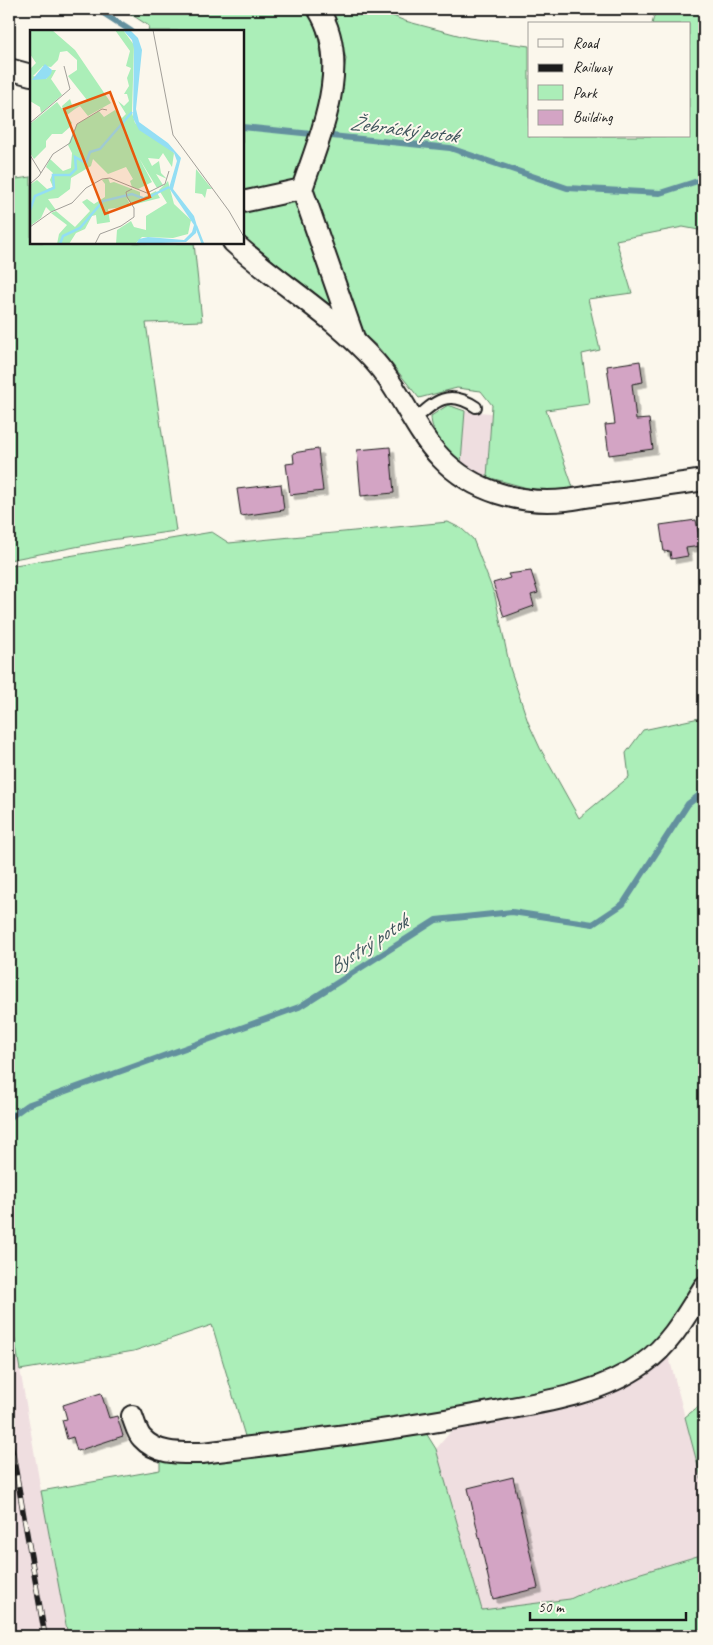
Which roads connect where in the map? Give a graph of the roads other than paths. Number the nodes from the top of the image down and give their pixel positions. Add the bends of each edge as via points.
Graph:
1 (318, 9) edge
2 (9, 69) edge
3 (30, 75) edge
4 (302, 189) junction
5 (244, 202) edge
6 (236, 244) edge
7 (354, 340) junction
8 (476, 406) dead end
9 (414, 421) junction
10 (704, 480) edge
11 (704, 1287) edge
12 (132, 1416) dead end

1 - 4 street via 332,46 333,73 325,120
2 - 3 street
4 - 5 street
4 - 7 street
6 - 7 street
7 - 9 street via 376,363
8 - 9 lane via 463,398 451,397 426,409
9 - 10 street via 453,471 504,496 565,500
11 - 12 street via 682,1324 645,1363 614,1381 562,1398 413,1426 202,1453 176,1453 156,1448 141,1438

